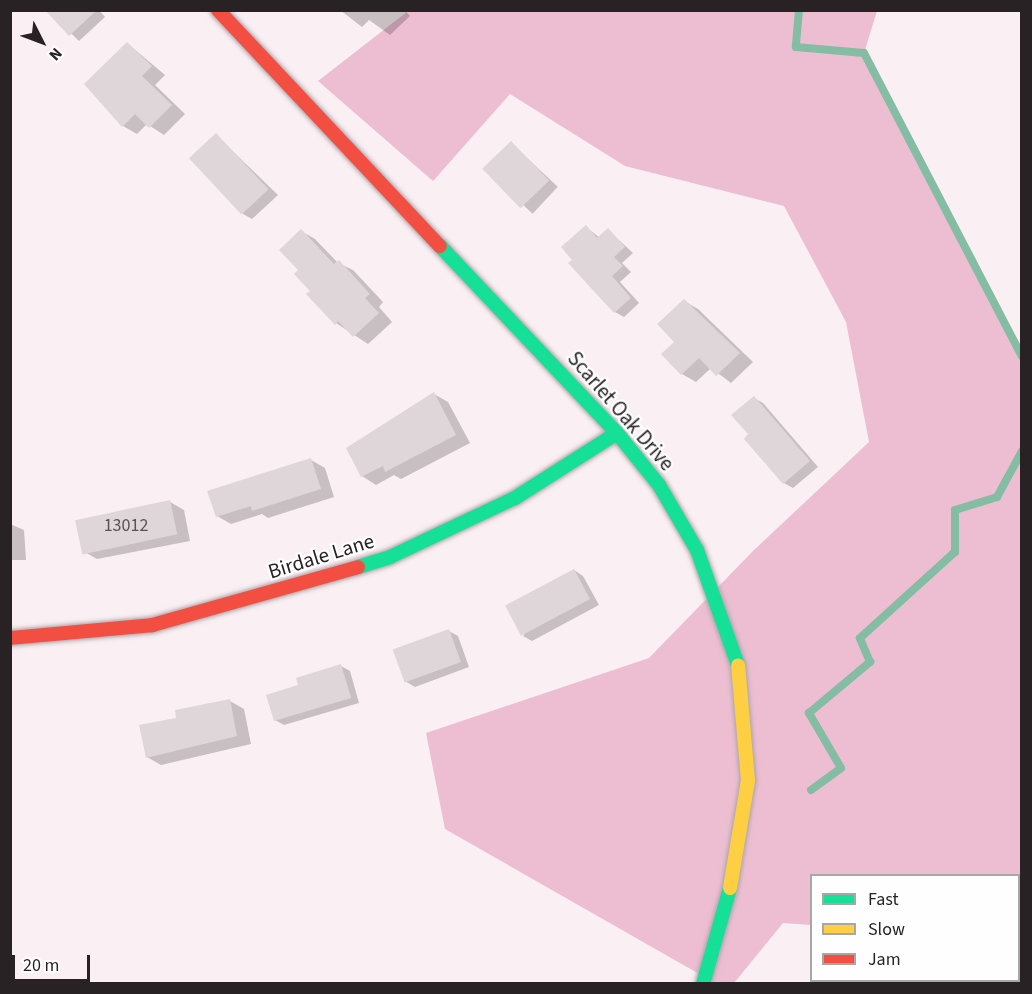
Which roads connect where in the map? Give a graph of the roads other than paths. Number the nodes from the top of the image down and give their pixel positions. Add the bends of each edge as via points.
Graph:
1 (218, 10) edge
2 (617, 433) junction
3 (10, 638) edge
4 (703, 984) edge

1 - 2 street, Scarlet Oak Drive
2 - 3 street, Birdale Lane via 515,498 390,557 163,623
2 - 4 street, Scarlet Oak Drive via 659,484 697,550 737,656 748,781 729,897

